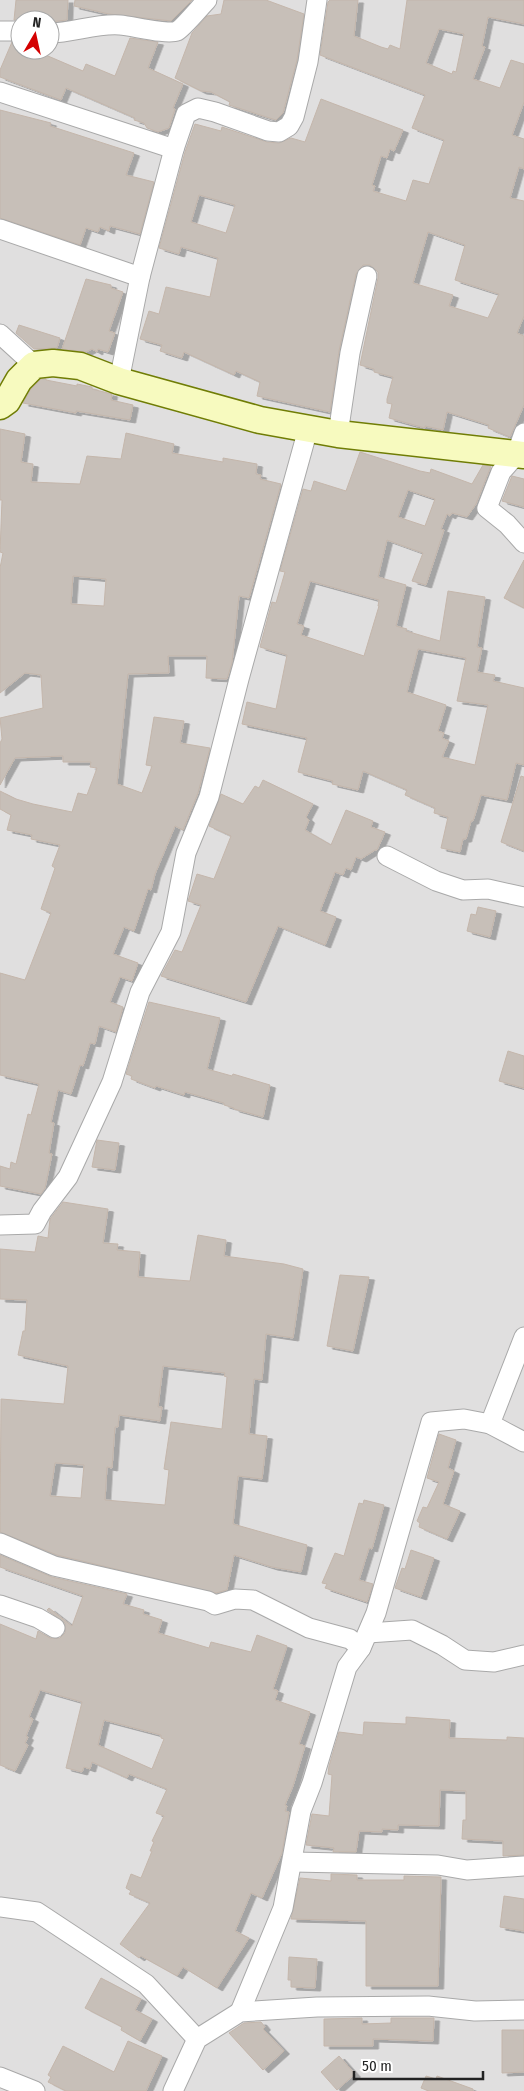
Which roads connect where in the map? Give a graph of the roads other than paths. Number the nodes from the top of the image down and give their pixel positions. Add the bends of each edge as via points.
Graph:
1 (207, 0) edge
2 (317, 0) edge
3 (60, 33) edge
4 (0, 92) edge
5 (174, 149) junction
6 (0, 229) edge
7 (367, 276) dead end
8 (140, 277) junction
9 (0, 334) edge
10 (34, 365) junction
11 (119, 381) junction
12 (0, 406) edge
13 (308, 429) junction
14 (338, 434) junction
15 (521, 448) edge
16 (524, 543) edge
17 (386, 856) dead end
18 (524, 897) edge
19 (0, 1225) edge
20 (524, 1337) edge
21 (490, 1424) junction
22 (524, 1442) edge
23 (0, 1543) edge
24 (0, 1605) edge
25 (55, 1628) dead end
26 (364, 1640) junction
27 (524, 1655) edge
28 (293, 1862) junction
29 (524, 1866) edge
30 (0, 1907) edge
31 (524, 2010) edge
32 (240, 2012) junction
33 (198, 2039) junction
34 (0, 2077) edge
35 (35, 2091) edge
36 (172, 2091) edge

1 - 3 street via 179,30 168,33 116,24
2 - 5 street via 308,62 289,126 280,132 268,131 198,108 186,114
4 - 5 street
5 - 8 street
6 - 8 street
7 - 14 street via 350,353
8 - 11 street
9 - 10 street
10 - 11 street via 80,366
10 - 12 street via 18,380 7,401
11 - 13 street via 260,420
13 - 14 street
13 - 19 street via 209,797 186,853 171,932 140,992 112,1082 68,1177 35,1224
14 - 15 street
15 - 16 street via 501,472 487,508
17 - 18 street via 436,881 463,890 488,889
20 - 21 street
21 - 22 street
21 - 26 street via 464,1419 430,1422 379,1605
23 - 26 street via 54,1566 215,1605 235,1599 253,1600 309,1628
24 - 25 street via 38,1618
26 - 27 street via 412,1630 465,1660 494,1662
26 - 28 street via 347,1668 302,1810
28 - 29 street via 438,1865 467,1870
28 - 32 street via 284,1908
30 - 33 street via 37,1912 146,1984
31 - 32 street via 475,2011 428,2006 317,2007
32 - 33 street
33 - 36 street
34 - 35 street

